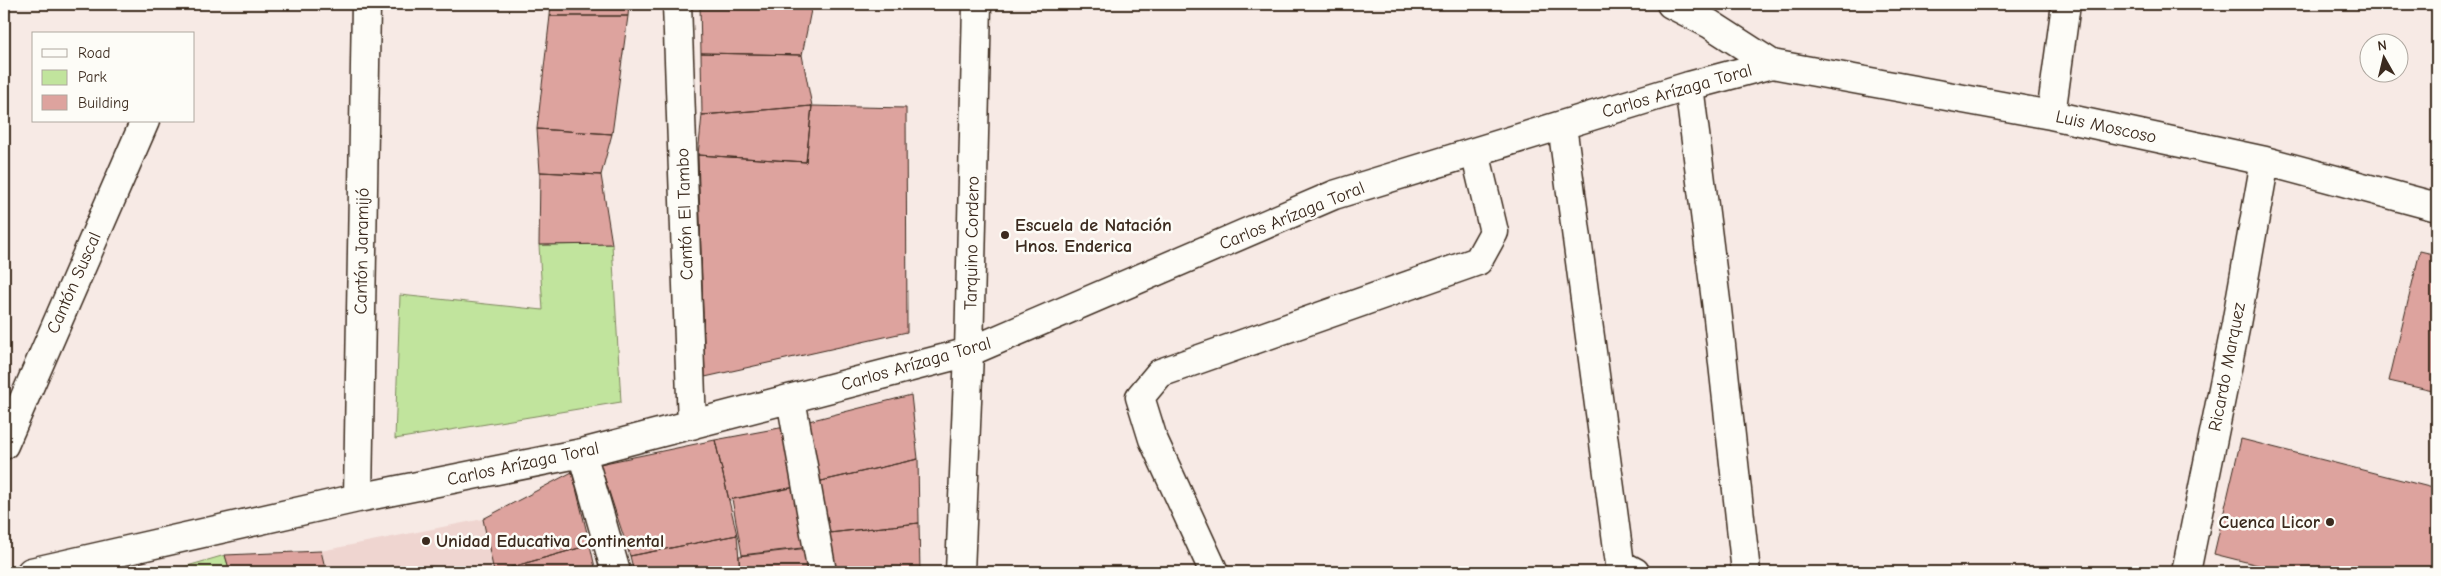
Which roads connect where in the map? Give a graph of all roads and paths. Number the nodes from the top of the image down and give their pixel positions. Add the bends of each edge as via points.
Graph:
1 (366, 4) edge
2 (677, 4) edge
3 (977, 4) edge
4 (1671, 4) edge
5 (2066, 4) edge
6 (1712, 14) edge
7 (1772, 64) junction
8 (1689, 86) junction
9 (2051, 115) junction
10 (145, 122) edge
11 (1562, 125) junction
12 (1475, 152) junction
13 (2265, 161) junction
14 (2437, 207) edge
15 (969, 352) junction
16 (791, 399) junction
17 (692, 425) junction
18 (4, 446) edge
19 (582, 453) junction
20 (358, 498) junction
21 (31, 572) edge
22 (616, 572) edge
23 (822, 572) edge
24 (960, 572) edge
25 (1214, 572) edge
26 (1635, 572) edge
27 (1746, 572) edge
28 (2186, 572) edge

1 - 20 street, Cantón Jaramijó
2 - 17 street, Cantón El Tambo
3 - 15 street, Tarquino Cordero
4 - 6 street
5 - 9 street
6 - 7 street
7 - 8 street, Carlos Arízaga Toral
7 - 9 street, Luis Moscoso
8 - 11 street, Carlos Arízaga Toral
8 - 27 street
9 - 13 street, Luis Moscoso
10 - 18 street, Cantón Suscal
11 - 12 street, Carlos Arízaga Toral
11 - 26 street via 1620,564
12 - 15 street, Carlos Arízaga Toral via 1334,195
12 - 25 street via 1494,232 1478,262 1160,373 1140,397 1153,439
13 - 14 street, Luis Moscoso
13 - 28 street, Ricardo Marquez
15 - 16 street, Carlos Arízaga Toral
15 - 24 street, Tarquino Cordero
16 - 17 street, Carlos Arízaga Toral
16 - 23 street
17 - 19 street, Carlos Arízaga Toral
19 - 20 street, Carlos Arízaga Toral
19 - 22 street
20 - 21 street, Carlos Arízaga Toral

